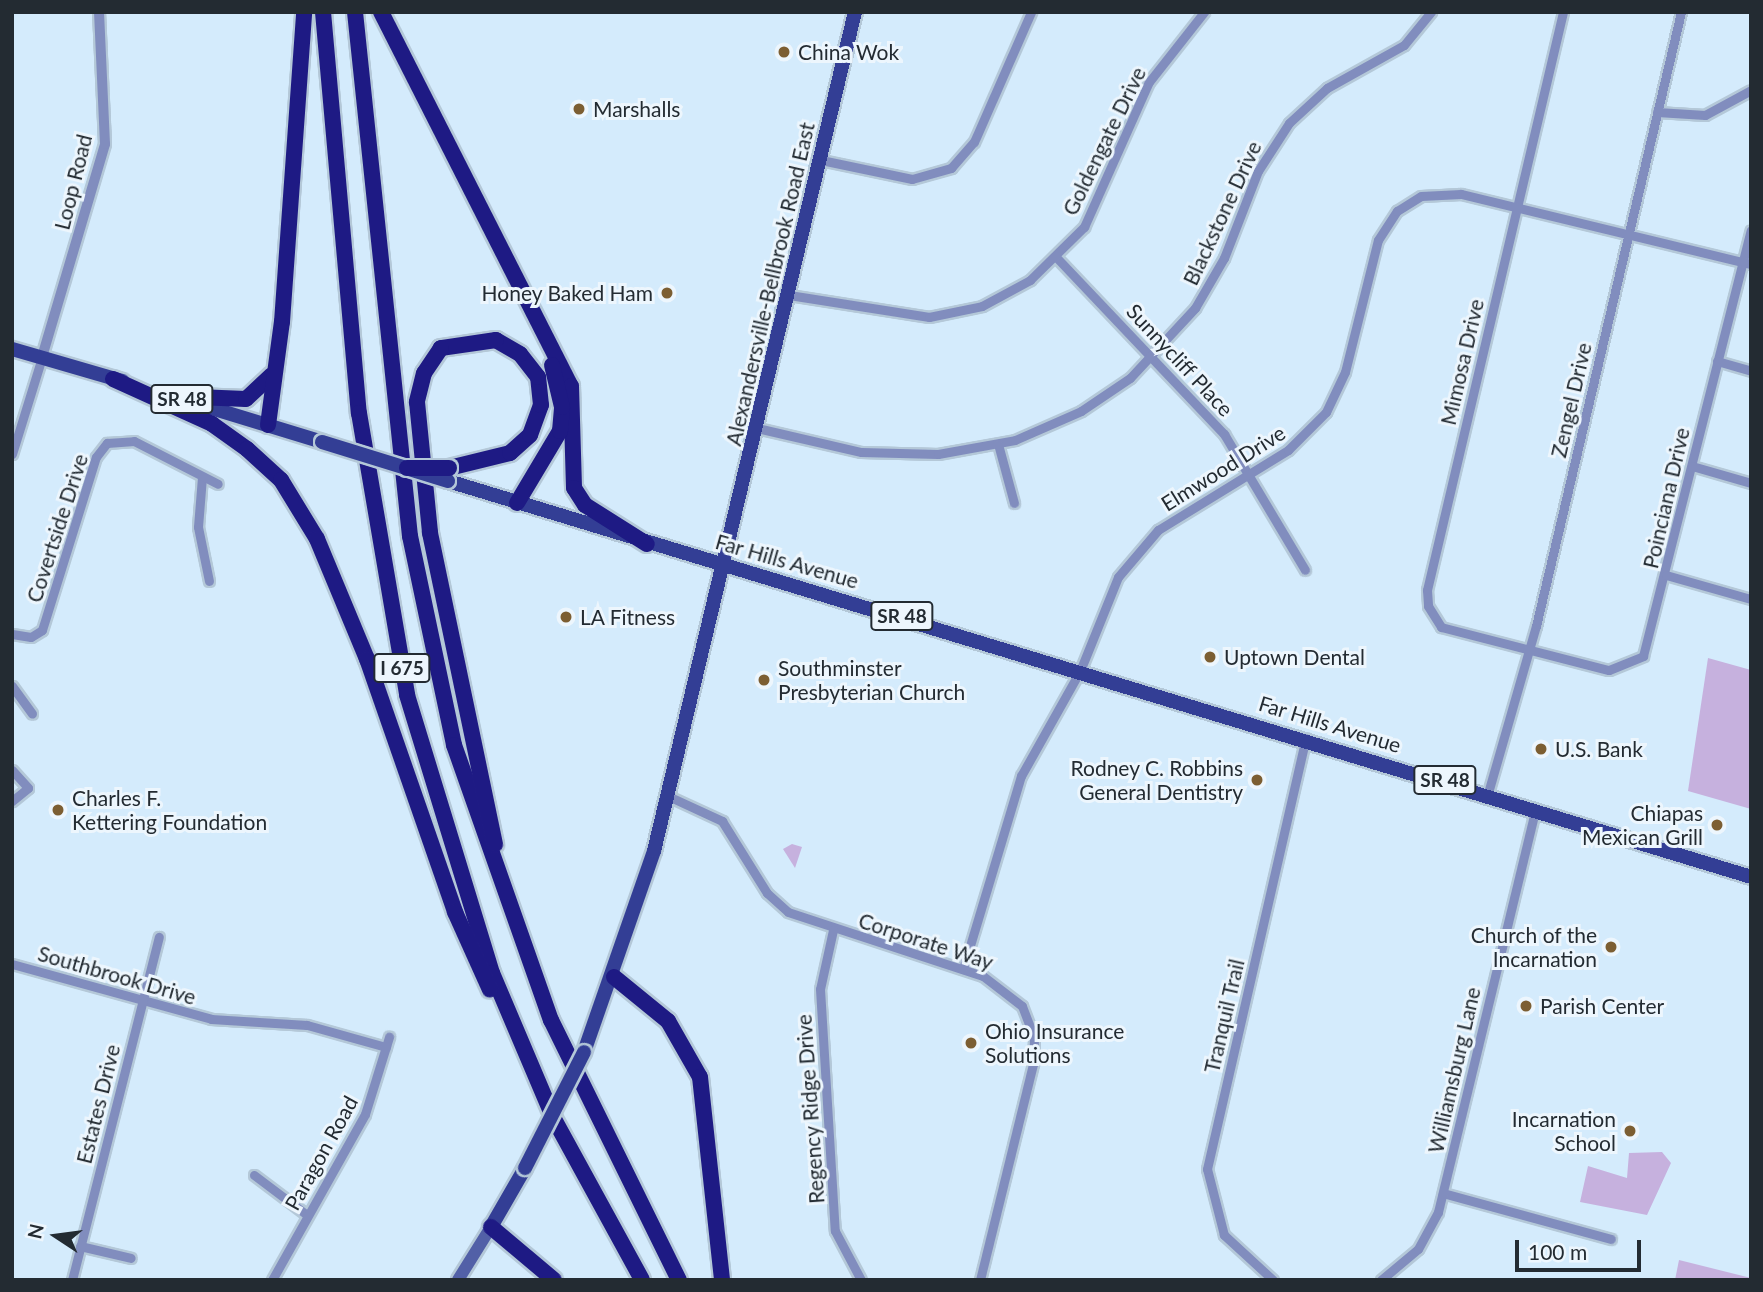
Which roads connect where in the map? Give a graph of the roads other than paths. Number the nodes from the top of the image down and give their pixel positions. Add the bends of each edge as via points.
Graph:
1 (99, 12) edge
2 (304, 12) edge
3 (323, 12) edge
4 (355, 12) edge
5 (381, 12) edge
6 (855, 12) edge
7 (1031, 12) edge
8 (1204, 12) edge
9 (1431, 12) edge
10 (1563, 12) edge
11 (1681, 12) edge
12 (1751, 90) edge
13 (1657, 112) junction
14 (821, 160) junction
15 (1517, 207) junction
16 (1751, 230) edge
17 (1628, 234) junction
18 (1057, 258) junction
19 (1740, 261) junction
20 (1751, 264) edge
21 (789, 295) junction
22 (542, 336) junction
23 (12, 349) edge
24 (1154, 356) junction
25 (42, 357) junction
26 (1717, 361) junction
27 (276, 366) junction
28 (1751, 372) edge
29 (113, 379) junction
30 (172, 396) junction
31 (268, 425) junction
32 (757, 428) junction
33 (998, 444) junction
34 (12, 454) edge
35 (1692, 466) junction
36 (407, 468) joint
37 (1248, 472) junction
38 (448, 475) junction
39 (202, 477) junction
40 (1751, 483) edge
41 (218, 484) dead end
42 (517, 503) junction
43 (1014, 503) dead end
44 (647, 544) junction
45 (724, 564) junction
46 (1305, 570) dead end
47 (1666, 575) junction
48 (209, 581) dead end
49 (1751, 598) edge
50 (12, 634) edge
51 (1529, 653) junction
52 (1080, 671) junction
53 (12, 686) edge
54 (32, 714) dead end
55 (1306, 738) junction
56 (12, 770) edge
57 (1488, 793) junction
58 (668, 796) junction
59 (12, 801) edge
60 (1536, 808) junction
61 (1751, 877) edge
62 (508, 904) junction
63 (833, 930) junction
64 (159, 937) dead end
65 (12, 964) edge
66 (962, 969) junction
67 (614, 977) junction
68 (143, 999) junction
69 (387, 1042) joint
70 (529, 1061) junction
71 (254, 1175) dead end
72 (1443, 1193) junction
73 (307, 1215) junction
74 (491, 1227) junction
75 (1611, 1239) dead end
76 (80, 1246) junction
77 (131, 1258) dead end
78 (72, 1280) edge
79 (272, 1280) edge
80 (458, 1280) edge
81 (554, 1280) edge
82 (642, 1280) edge
83 (679, 1280) edge
84 (722, 1280) edge
85 (861, 1280) edge
86 (980, 1280) edge
87 (1273, 1280) edge
88 (1381, 1280) edge

1 - 25 street, Loop Road via 105,144
2 - 27 highway
3 - 70 highway, I 675 via 359,413 407,695 462,889
4 - 62 highway, I 675 via 410,536 454,745
5 - 22 highway
6 - 14 main road, Alexandersville-Bellbrook Road East
7 - 14 street via 974,142 951,168 912,179
8 - 18 street, Goldengate Drive via 1149,82 1092,213
9 - 24 street, Blackstone Drive via 1404,45 1327,88 1284,129 1258,171 1214,278
10 - 15 street, Mimosa Drive
11 - 13 street, Zengel Drive
12 - 13 street via 1705,115
13 - 17 street, Zengel Drive
14 - 21 main road, Alexandersville-Bellbrook Road East
15 - 17 street, Elmwood Drive
15 - 37 street, Elmwood Drive via 1444,192 1420,196 1397,211 1378,240 1334,400 1301,440
15 - 51 street, Mimosa Drive via 1427,598 1447,632
16 - 19 street, Poinciana Drive
17 - 19 street, Elmwood Drive
17 - 51 street, Zengel Drive
18 - 21 street, Goldengate Drive via 998,299 946,314 895,316
18 - 24 street, Sunnycliff Place
19 - 20 street, Elmwood Drive
19 - 26 street, Poinciana Drive
21 - 32 main road, Alexandersville-Bellbrook Road East
22 - 42 highway via 562,420 556,442
22 - 44 highway via 571,386 574,488 585,505
23 - 25 main road, SR 48
24 - 33 street, Blackstone Drive via 1081,411
24 - 37 street, Sunnycliff Place via 1205,409
25 - 29 main road, SR 48
25 - 34 street
26 - 28 street
26 - 35 street, Poinciana Drive
27 - 30 highway via 263,389 246,400
27 - 31 highway
29 - 30 main road, SR 48
29 - 70 highway via 212,424 247,449 281,480 317,539 463,934
30 - 31 main road, SR 48
31 - 36 main road, SR 48, bridge
32 - 33 street, Blackstone Drive via 888,455
32 - 45 main road, Alexandersville-Bellbrook Road East
33 - 43 street
35 - 40 street
35 - 47 street, Poinciana Drive
36 - 38 highway, bridge
37 - 46 street, Sunnycliff Place
37 - 52 street, Elmwood Drive via 1173,518 1134,554 1103,604
38 - 42 main road, Far Hills Avenue / SR 48
38 - 62 highway via 510,453 530,435 541,405 538,377 520,354 496,340 441,348 424,373 417,436 430,533
39 - 41 street, Covertside Drive
39 - 48 street via 198,527
39 - 50 street, Covertside Drive via 134,441 107,443 96,457 42,630 31,637
42 - 44 main road, Far Hills Avenue / SR 48
44 - 45 main road, Far Hills Avenue / SR 48
45 - 52 main road, Far Hills Avenue / SR 48
45 - 58 main road, Alexandersville-Bellbrook Road East
47 - 49 street
47 - 51 street, Poinciana Drive via 1648,647 1634,665 1609,670
51 - 57 street, Zengel Drive
52 - 55 main road, Far Hills Avenue / SR 48
52 - 66 street, Elmwood Drive via 1021,776
53 - 54 street
55 - 57 main road, Far Hills Avenue / SR 48
55 - 87 street, Tranquil Trail via 1208,1169 1213,1210 1224,1235
56 - 59 street via 28,788
57 - 60 main road, Far Hills Avenue / SR 48
58 - 63 street, Corporate Way via 722,821 777,903
58 - 67 main road, Alexandersville-Bellbrook Road East
60 - 61 main road, Far Hills Avenue / SR 48
60 - 72 street, Williamsburg Lane
62 - 83 highway, I 675 via 551,1020
63 - 66 street, Corporate Way
63 - 85 street, Regency Ridge Drive via 820,989 834,1224 842,1255
64 - 68 street, Estates Drive
65 - 68 street, Southbrook Drive
66 - 86 street, Corporate Way via 1015,996 1034,1038
67 - 74 main road, Alexandersville-Bellbrook Road East, bridge via 584,1052
67 - 84 highway via 668,1021 700,1077
68 - 69 street, Southbrook Drive via 211,1019 307,1025
68 - 76 street, Estates Drive
69 - 73 street, Paragon Road via 365,1114
70 - 82 highway, I 675
71 - 73 street
72 - 75 street
72 - 88 street, Williamsburg Lane via 1418,1249
73 - 79 street, Paragon Road
74 - 80 main road
74 - 81 highway
76 - 77 street
76 - 78 street, Estates Drive

